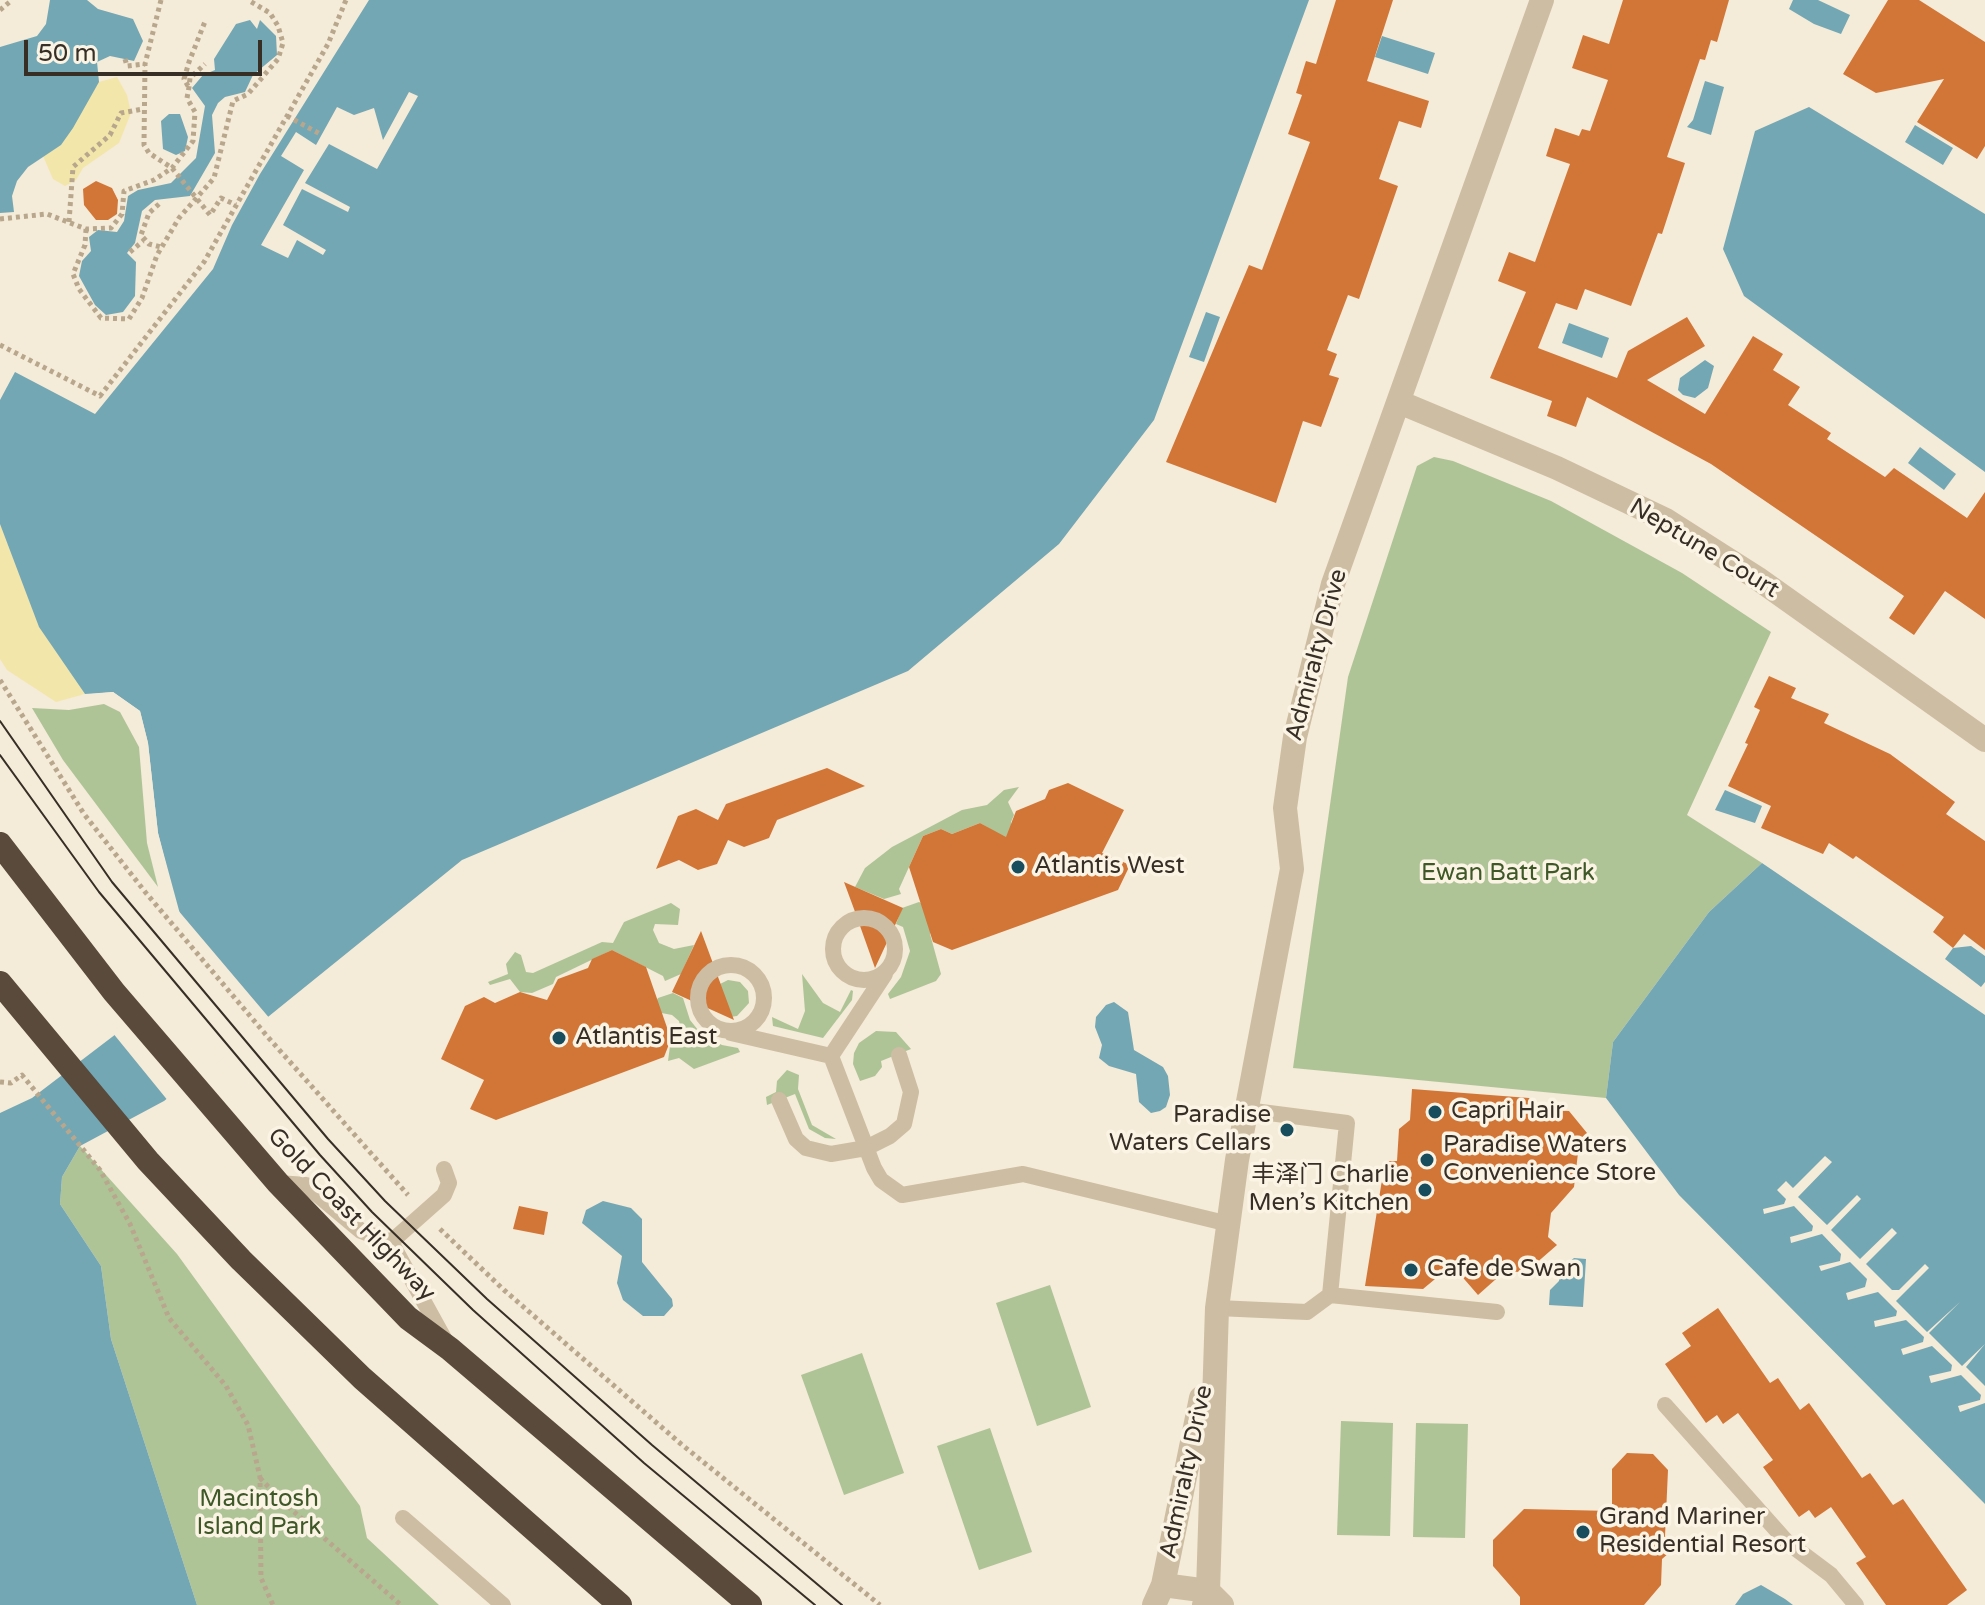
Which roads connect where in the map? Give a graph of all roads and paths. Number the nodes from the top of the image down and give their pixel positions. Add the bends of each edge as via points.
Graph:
1 (12, 0) edge
2 (161, 0) edge
3 (248, 0) edge
4 (346, 0) edge
5 (1542, 0) edge
6 (0, 10) edge
7 (206, 19) dead end
8 (125, 59) dead end
9 (145, 64) junction
10 (205, 64) dead end
11 (189, 87) junction
12 (143, 109) junction
13 (287, 116) junction
14 (322, 135) dead end
15 (172, 168) junction
16 (196, 200) junction
17 (159, 204) dead end
18 (236, 205) junction
19 (0, 219) edge
20 (69, 222) junction
21 (86, 229) junction
22 (143, 241) junction
23 (161, 247) junction
24 (130, 252) dead end
25 (0, 345) edge
26 (1399, 402) junction
27 (0, 680) edge
28 (1985, 740) edge
29 (0, 844) edge
30 (889, 967) dead end
31 (0, 983) edge
32 (724, 1031) junction
33 (899, 1055) dead end
34 (831, 1056) junction
35 (0, 1082) edge
36 (779, 1100) dead end
37 (1246, 1110) junction
38 (866, 1148) junction
39 (444, 1169) dead end
40 (278, 1183) junction
41 (423, 1213) junction
42 (1229, 1224) junction
43 (391, 1242) junction
44 (1330, 1295) junction
45 (1217, 1308) junction
46 (1497, 1312) dead end
47 (1215, 1337) junction
48 (450, 1349) junction
49 (1665, 1405) dead end
50 (260, 1477) junction
51 (403, 1518) dead end
52 (1159, 1595) edge
53 (1211, 1600) edge
54 (273, 1605) edge
55 (401, 1605) edge
56 (503, 1605) edge
57 (620, 1605) edge
58 (750, 1605) edge
59 (880, 1605) edge
60 (1856, 1605) edge

1 - 6 path
2 - 9 path
3 - 16 path via 270,13 283,43 267,74 233,101 214,178
4 - 13 path
5 - 26 street, Admiralty Drive
7 - 11 path via 184,79
8 - 9 path via 127,66
9 - 12 path
10 - 11 path via 190,78
11 - 15 path via 187,98 195,112 193,141
12 - 15 path via 144,145
12 - 20 path via 121,113 110,135 73,167
13 - 14 path
13 - 18 path
15 - 16 path
15 - 21 path via 124,191 122,214 111,228
16 - 18 path via 210,215 221,198
16 - 23 path
17 - 22 path via 149,213
18 - 25 path via 204,262 100,396
19 - 20 path via 47,214
20 - 21 path
21 - 23 path via 73,274 101,318 129,319
22 - 23 path
22 - 24 path
26 - 28 street, Neptune Court via 1666,520
26 - 37 street, Admiralty Drive via 1333,584 1295,737 1285,808 1292,869
27 - 41 path via 84,814 146,893
29 - 40 highway, Gold Coast Highway via 114,992
30 - 34 lane
31 - 57 highway via 148,1161 241,1260 362,1378
32 - 32 lane via 705,1019 697,998 714,969 736,965 755,975 764,1004 745,1029
32 - 34 lane
33 - 38 lane via 911,1092 904,1124
34 - 38 lane
35 - 50 path via 11,1083 22,1075 100,1170 130,1224 169,1318 226,1386 248,1425
36 - 38 lane via 796,1139 806,1148 831,1154
37 - 42 street, Admiralty Drive
37 - 44 lane via 1347,1123
38 - 42 lane via 881,1180 902,1195 1023,1174
39 - 41 lane via 448,1189
40 - 43 lane via 306,1185 361,1231
40 - 48 highway, Gold Coast Highway via 408,1318
41 - 43 lane
41 - 59 path via 681,1444
42 - 45 street, Admiralty Drive
43 - 48 lane
44 - 45 lane via 1307,1312
44 - 46 lane
45 - 47 street, Admiralty Drive
47 - 52 street, Admiralty Drive
47 - 53 street, Admiralty Drive
48 - 58 highway, Gold Coast Highway
49 - 60 lane via 1787,1542 1831,1575
50 - 54 path via 261,1578
50 - 55 path
51 - 56 lane
52 - 53 street

